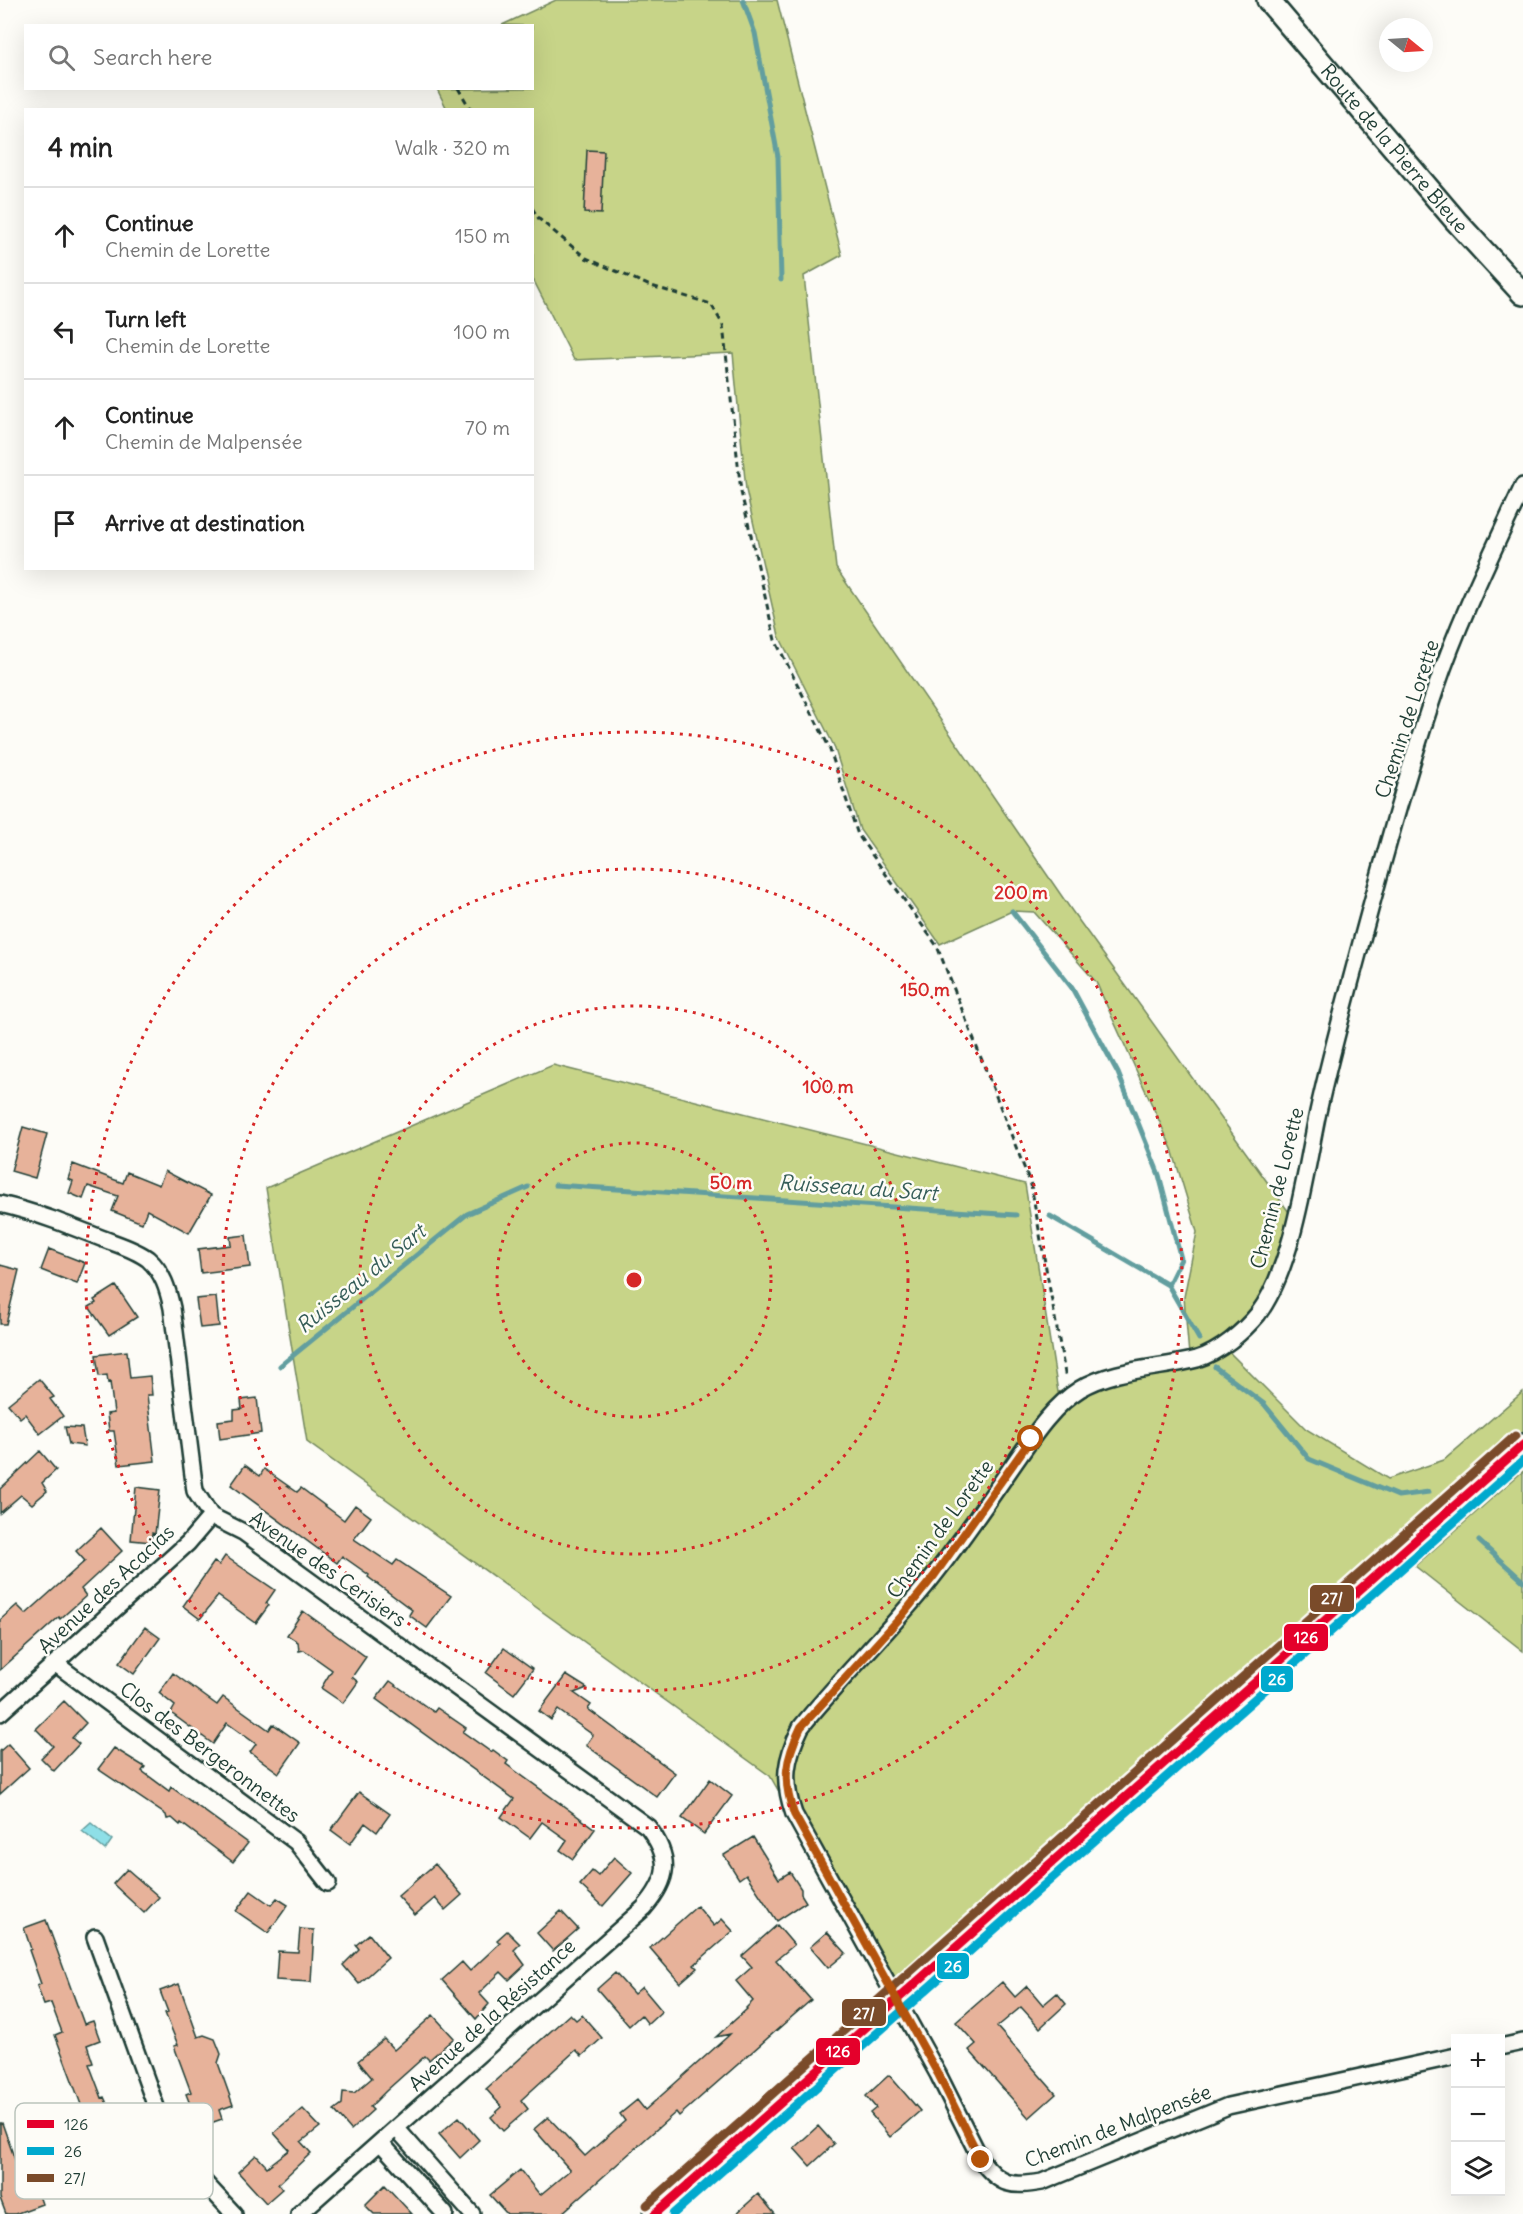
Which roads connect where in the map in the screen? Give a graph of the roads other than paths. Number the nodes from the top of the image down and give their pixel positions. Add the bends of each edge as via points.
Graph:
1 (1268, 0) edge
2 (1523, 294) edge
3 (1523, 486) edge
4 (0, 1204) edge
5 (1523, 1445) edge
6 (211, 1516) junction
7 (56, 1664) junction
8 (0, 1713) edge
9 (648, 1827) joint
10 (328, 1883) dead end
11 (95, 1936) dead end
12 (897, 2000) junction
13 (1523, 2042) edge
14 (1505, 2046) edge
15 (1451, 2057) edge
16 (154, 2103) edge
17 (397, 2129) junction
18 (381, 2143) junction
19 (213, 2191) edge
20 (234, 2214) edge
21 (299, 2214) edge
22 (445, 2214) edge
23 (472, 2214) edge
24 (655, 2214) edge

1 - 2 main road, Route de la Pierre Bleue
3 - 12 street, Chemin de Lorette via 1451,649 1415,755 1328,1069 1291,1235 1272,1290 1240,1332 1210,1353 1121,1374 1079,1389 1049,1417 934,1576 801,1727 791,1748 786,1782 794,1814
4 - 6 street via 31,1211 129,1249 147,1259 159,1273 172,1308 195,1491
5 - 12 main road
6 - 7 street, Avenue des Acacias via 188,1543
6 - 9 street, Avenue des Cerisiers via 243,1532
7 - 8 street, Avenue des Acacias
7 - 10 street, Clos des Bergeronnettes via 296,1842
9 - 17 street, Avenue de la Résistance via 664,1858 659,1891
11 - 16 street
12 - 15 street, Chemin de Malpensée via 981,2160 998,2179 1011,2186 1042,2182 1228,2106
12 - 24 main road
13 - 14 street
17 - 18 street, Avenue de la Résistance
17 - 23 street
18 - 21 street, Avenue de la Résistance
18 - 22 street
19 - 20 street

